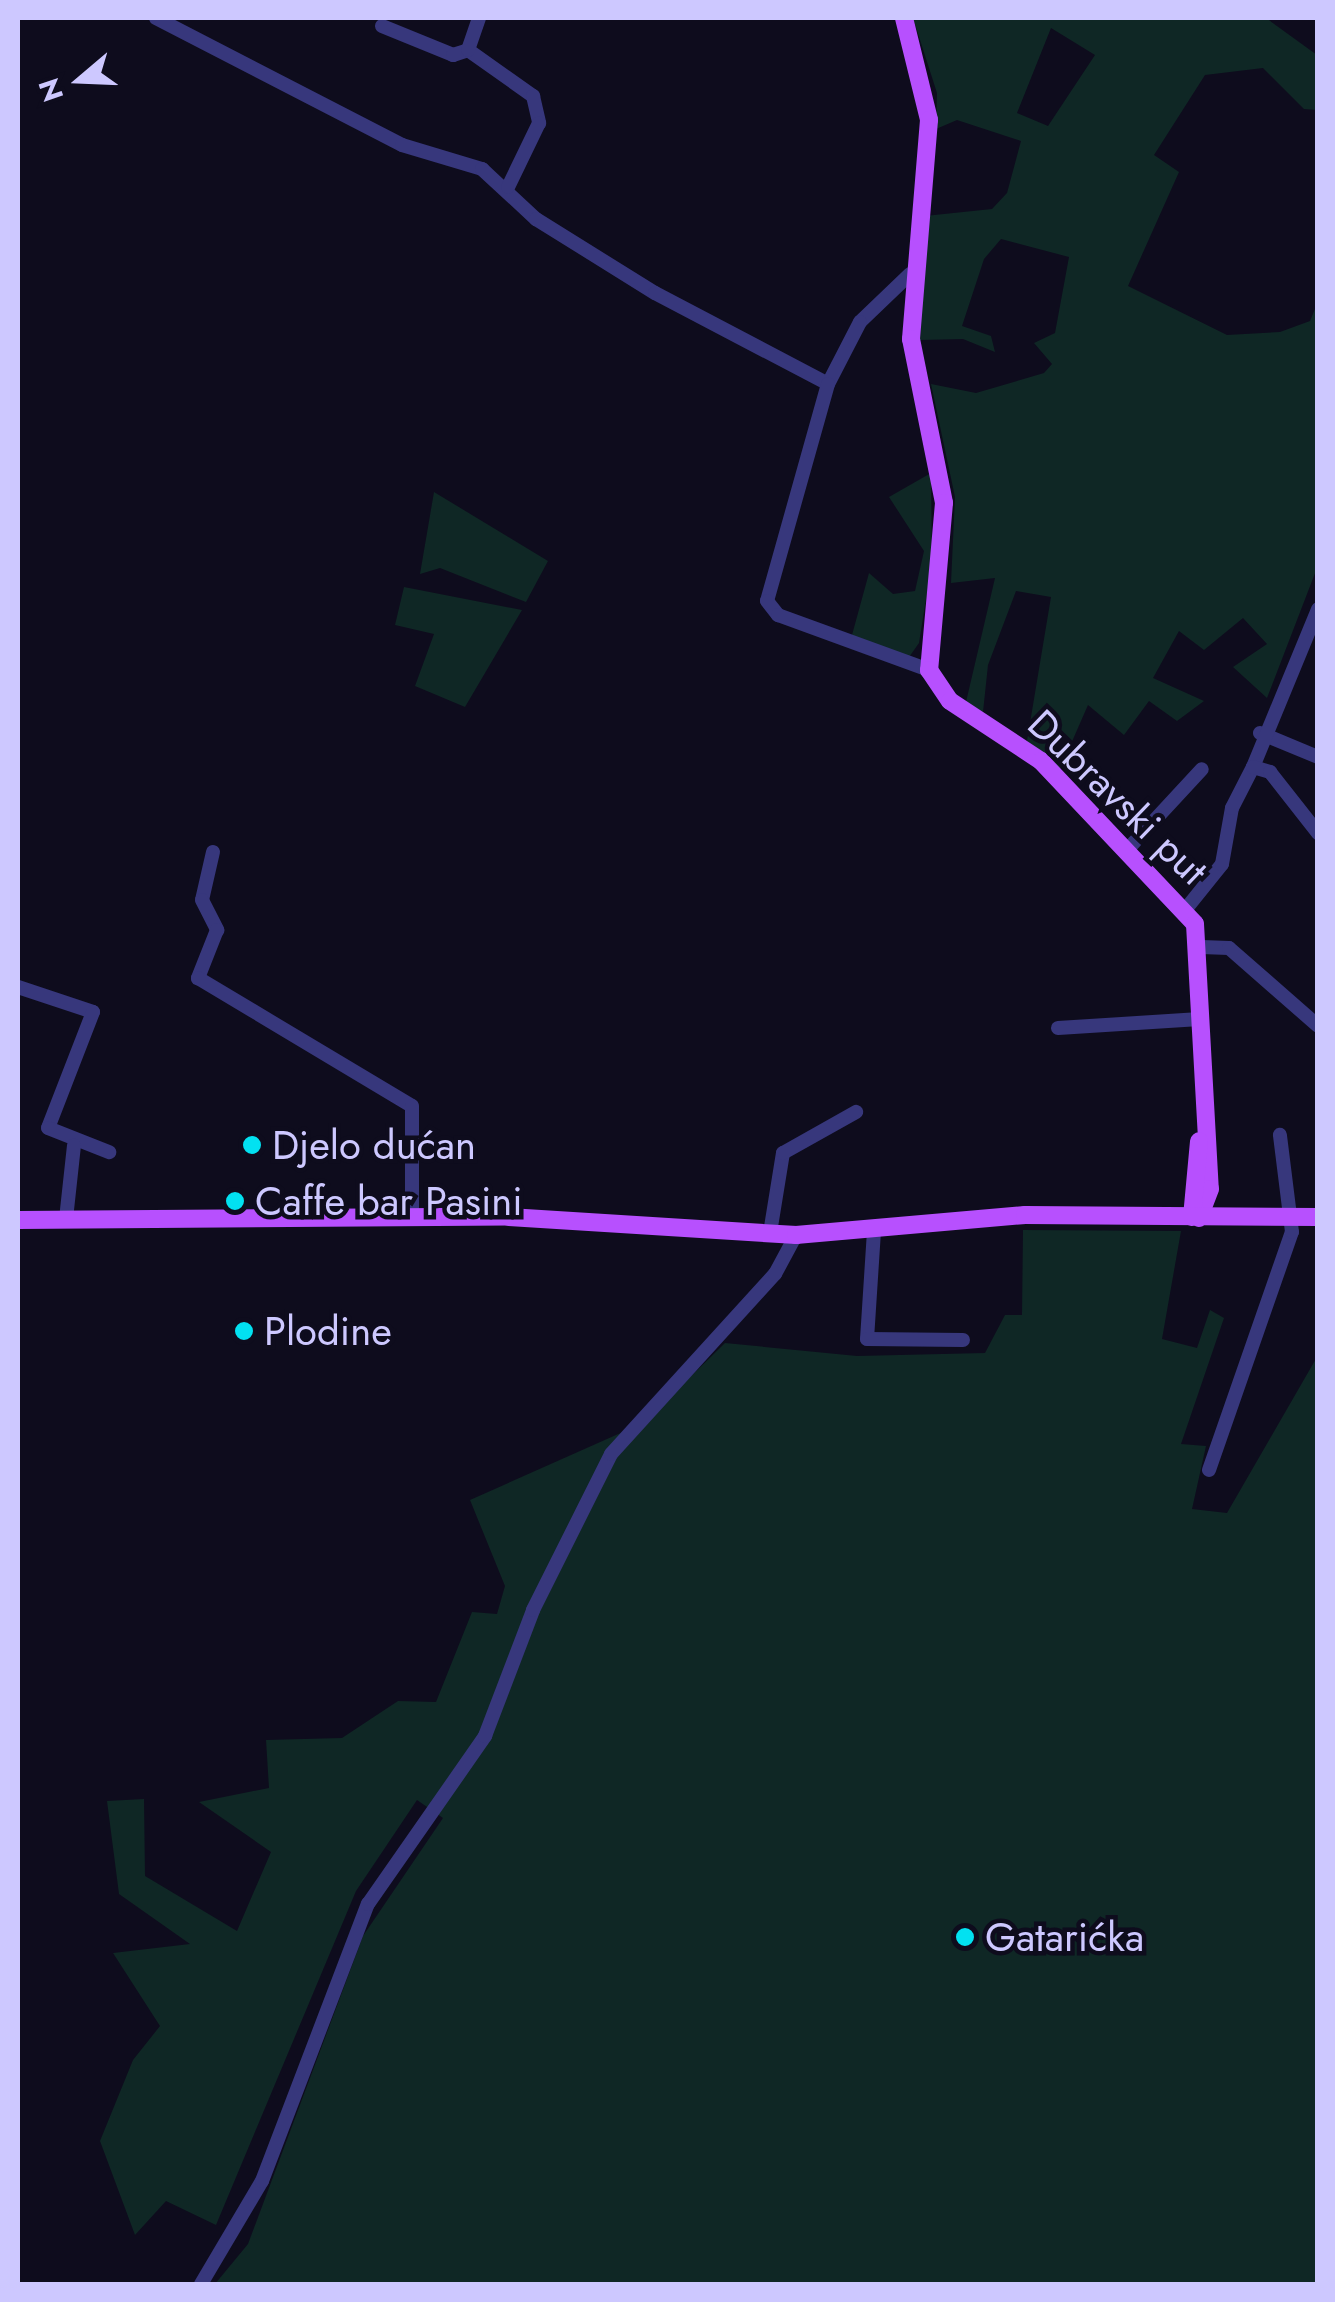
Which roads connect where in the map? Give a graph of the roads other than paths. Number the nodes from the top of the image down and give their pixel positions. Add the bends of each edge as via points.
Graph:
1 (156, 18) edge
2 (480, 18) edge
3 (904, 18) edge
4 (382, 26) dead end
5 (468, 50) junction
6 (508, 188) junction
7 (910, 274) junction
8 (828, 384) junction
9 (1318, 609) edge
10 (929, 670) junction
11 (1260, 733) junction
12 (1318, 757) edge
13 (1253, 767) junction
14 (1202, 769) dead end
15 (1318, 833) edge
16 (1127, 850) junction
17 (213, 852) dead end
18 (1185, 910) junction
19 (1201, 947) junction
20 (18, 988) edge
21 (1200, 1019) junction
22 (1318, 1026) edge
23 (1058, 1028) dead end
24 (856, 1112) dead end
25 (1202, 1130) junction
26 (1280, 1134) dead end
27 (74, 1145) junction
28 (109, 1152) dead end
29 (1210, 1188) junction
30 (412, 1216) junction
31 (1196, 1217) junction
32 (1318, 1217) edge
33 (1250, 1218) junction
34 (1293, 1218) junction
35 (66, 1219) junction
36 (18, 1220) edge
37 (874, 1231) junction
38 (770, 1233) junction
39 (796, 1235) junction
40 (964, 1340) dead end
41 (1209, 1470) dead end
42 (201, 2284) edge

1 - 6 street via 402,145 482,170
2 - 5 street
3 - 7 main road via 929,120
4 - 5 street via 453,55
5 - 6 street via 528,90 539,109
6 - 8 street via 536,219 655,293
7 - 8 street via 860,322
7 - 10 main road via 912,339 944,503
8 - 10 street via 767,600 778,615
9 - 11 street
10 - 16 main road, Dubravski put via 950,701 1041,761
11 - 12 street
11 - 13 street
13 - 15 street via 1270,772
13 - 18 street via 1232,808 1222,864
14 - 16 street
16 - 18 main road, Dubravski put
17 - 30 street via 202,900 217,930 198,978 412,1106
18 - 19 main road, Dubravski put
19 - 21 main road, Dubravski put
19 - 22 street, Dubravski put via 1228,948
20 - 27 street via 94,1012 48,1128
21 - 23 street
21 - 25 main road, Dubravski put
24 - 38 street via 783,1153
25 - 29 main road, Dubravski put
25 - 31 main road, Dubravski put
26 - 34 street
27 - 28 street
27 - 35 street
29 - 31 main road, Dubravski put
29 - 33 main road
30 - 35 main road
30 - 38 main road
31 - 33 main road
31 - 37 main road via 1026,1216
32 - 34 main road
33 - 34 main road
34 - 41 street
35 - 36 main road
37 - 39 main road
37 - 40 street via 868,1339
38 - 39 main road
39 - 42 street via 775,1274 611,1454 533,1610 485,1736 368,1904 262,2181

